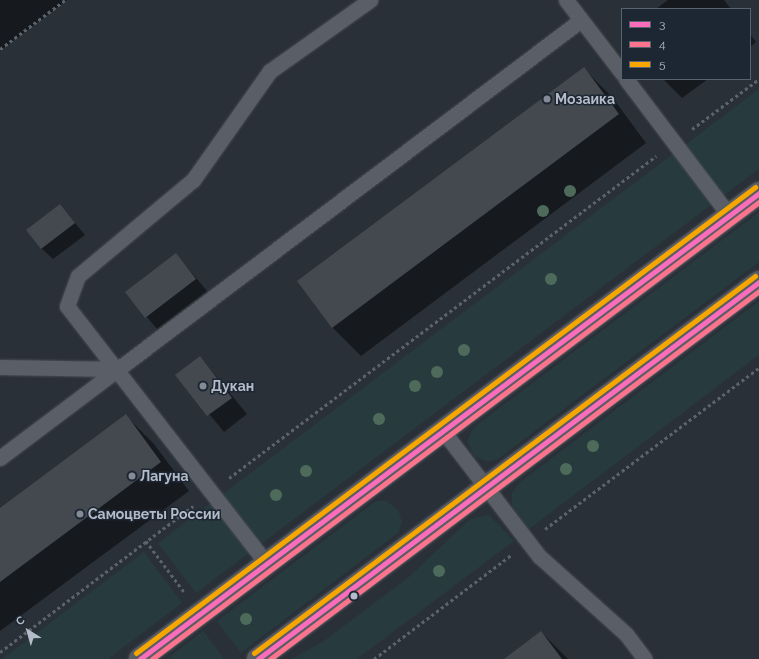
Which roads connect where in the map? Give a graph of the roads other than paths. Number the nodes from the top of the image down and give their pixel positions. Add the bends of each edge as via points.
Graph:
1 (370, 0) edge
2 (566, 0) edge
3 (581, 20) junction
4 (621, 72) edge
5 (627, 80) edge
6 (759, 193) edge
7 (729, 215) junction
8 (759, 282) edge
9 (0, 367) edge
10 (118, 369) junction
11 (443, 431) junction
12 (0, 458) edge
13 (486, 488) junction
14 (267, 564) junction
15 (140, 659) edge
16 (258, 659) edge
17 (645, 659) edge

1 - 10 lane via 270,70 193,180 78,276 67,306
2 - 3 lane
3 - 4 lane
3 - 10 lane
5 - 7 lane
6 - 7 street
7 - 11 street
8 - 13 street
9 - 10 lane
10 - 12 lane
10 - 14 lane
11 - 13 lane
11 - 14 street
13 - 16 street
13 - 17 lane via 527,543 626,634
14 - 15 street

